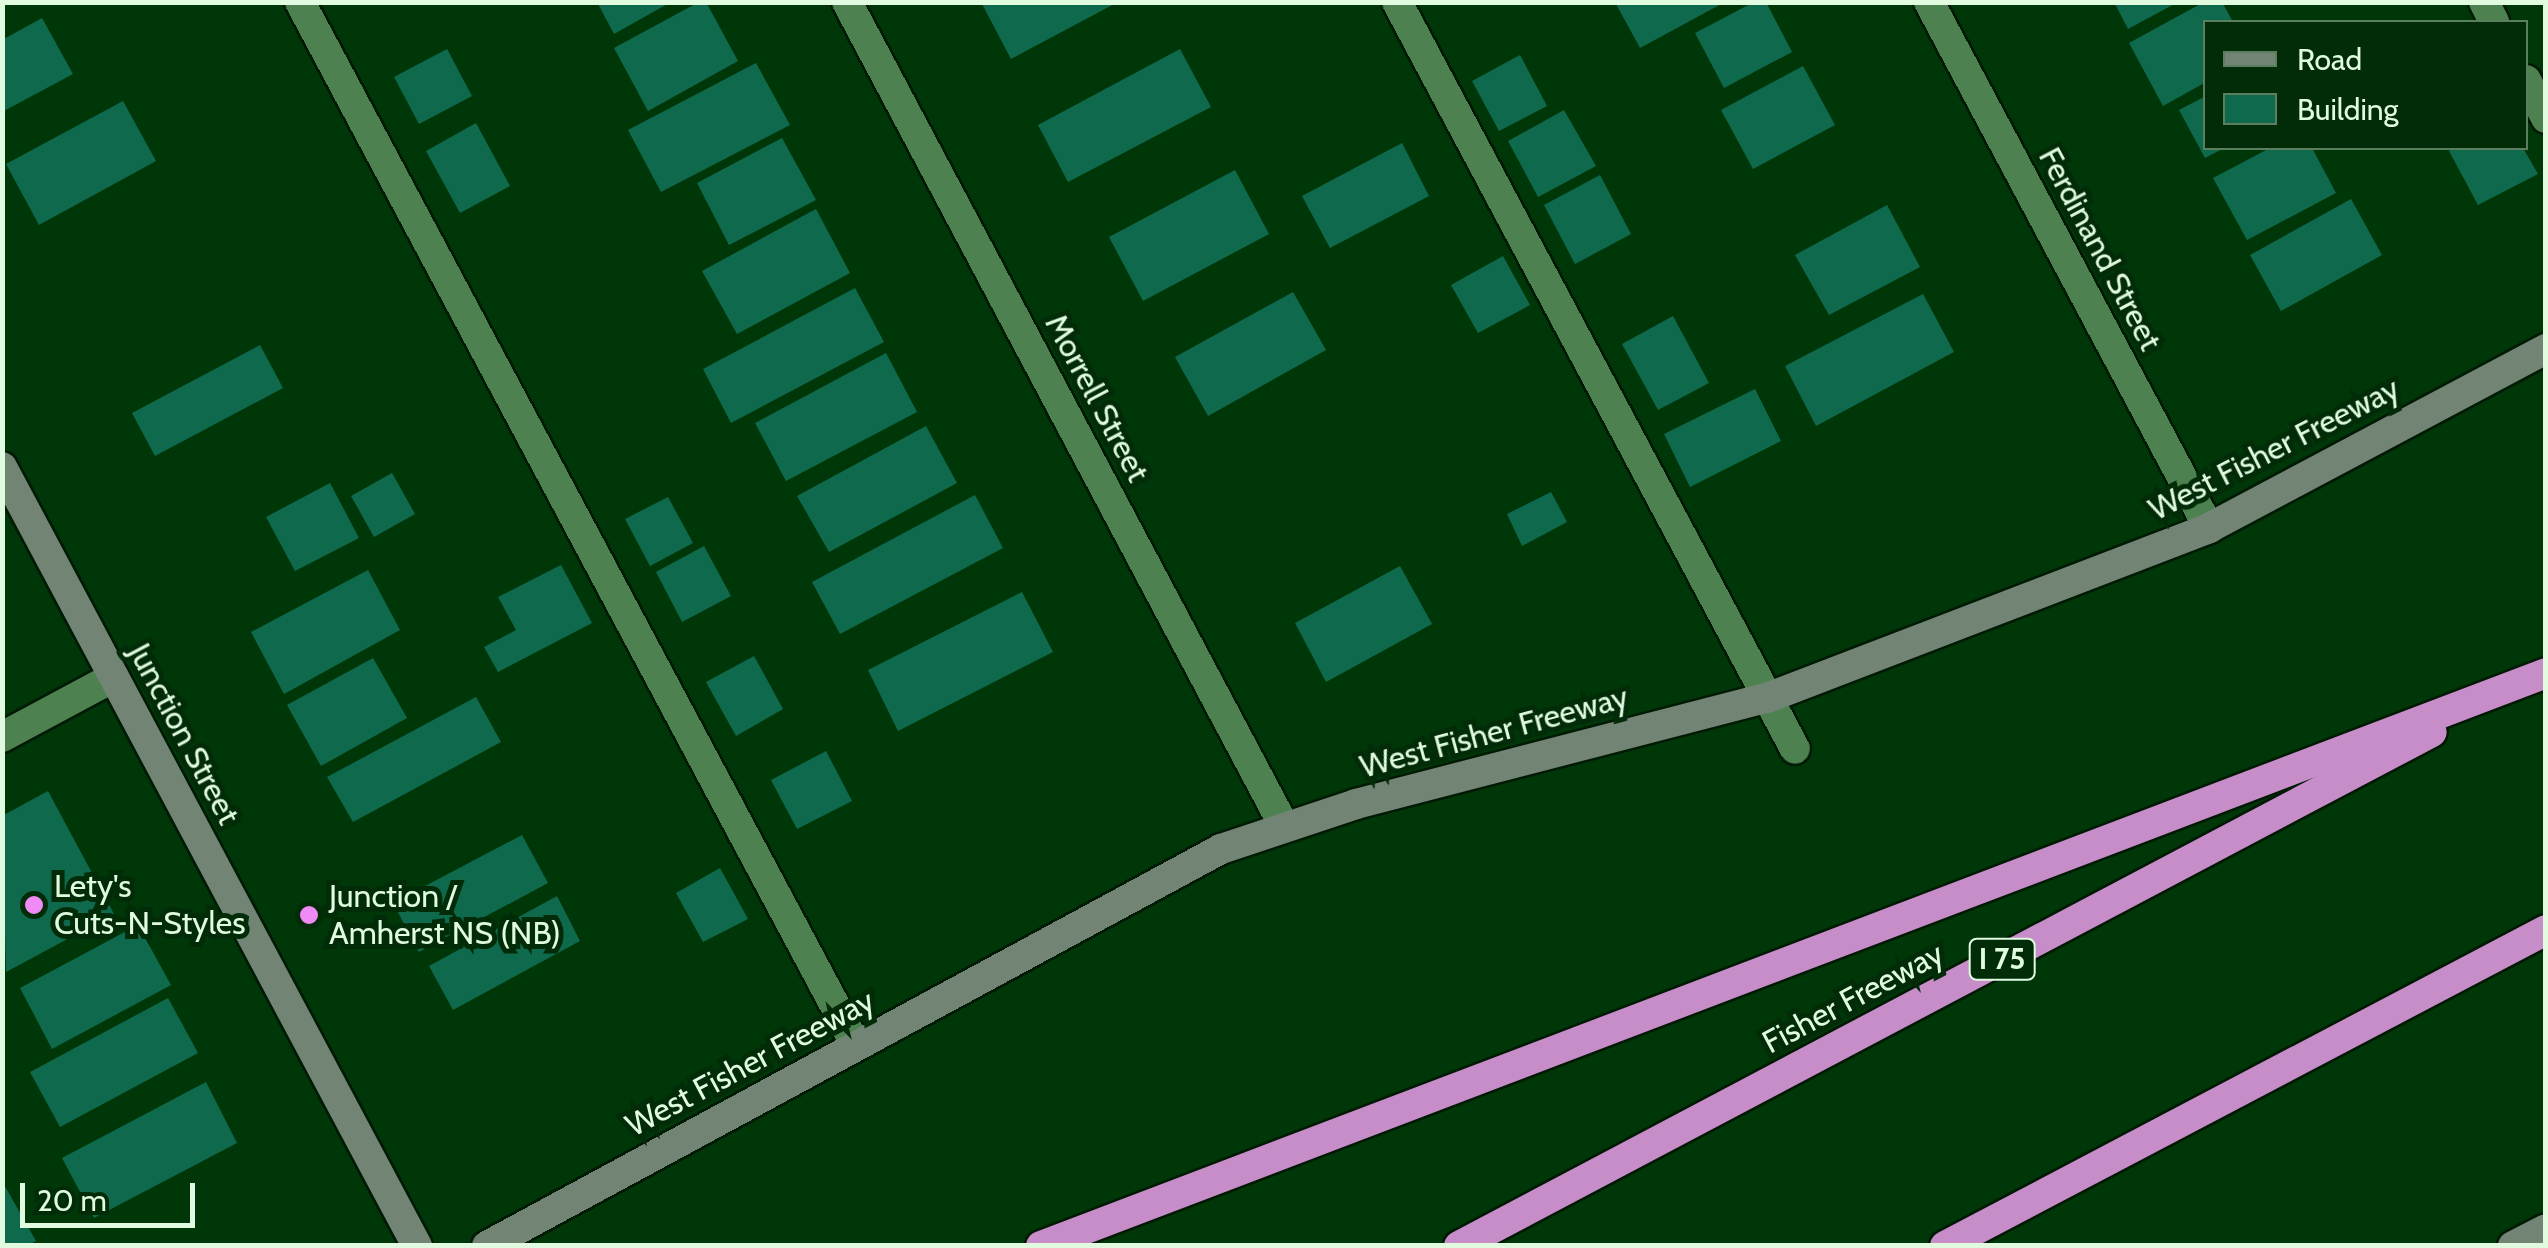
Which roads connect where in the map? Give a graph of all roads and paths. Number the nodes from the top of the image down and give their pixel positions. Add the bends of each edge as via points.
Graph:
1 (300, 2) edge
2 (847, 2) edge
3 (1397, 2) edge
4 (1929, 2) edge
5 (2528, 84) edge
6 (2546, 118) edge
7 (2546, 349) edge
8 (2, 467) edge
9 (2209, 528) junction
10 (2546, 672) edge
11 (114, 677) junction
12 (1767, 698) junction
13 (2, 737) edge
14 (1795, 749) dead end
15 (1284, 826) junction
16 (2546, 930) edge
17 (856, 1044) junction
18 (2546, 1230) edge
19 (418, 1246) edge
20 (487, 1246) edge
21 (1040, 1246) edge
22 (1459, 1246) edge
23 (1945, 1246) edge
24 (2514, 1246) edge

1 - 17 street
2 - 15 street, Morrell Street
3 - 12 street
4 - 9 street, Ferdinand Street
5 - 6 street
7 - 9 main road, West Fisher Freeway
8 - 11 main road, Junction Street
9 - 12 main road, West Fisher Freeway
10 - 21 highway
10 - 22 highway, Fisher Freeway / I 75
11 - 13 street
11 - 19 main road, Junction Street
12 - 14 street
12 - 15 main road, West Fisher Freeway
15 - 17 main road, West Fisher Freeway via 1222,849
16 - 23 highway
17 - 20 main road, West Fisher Freeway
18 - 24 main road

